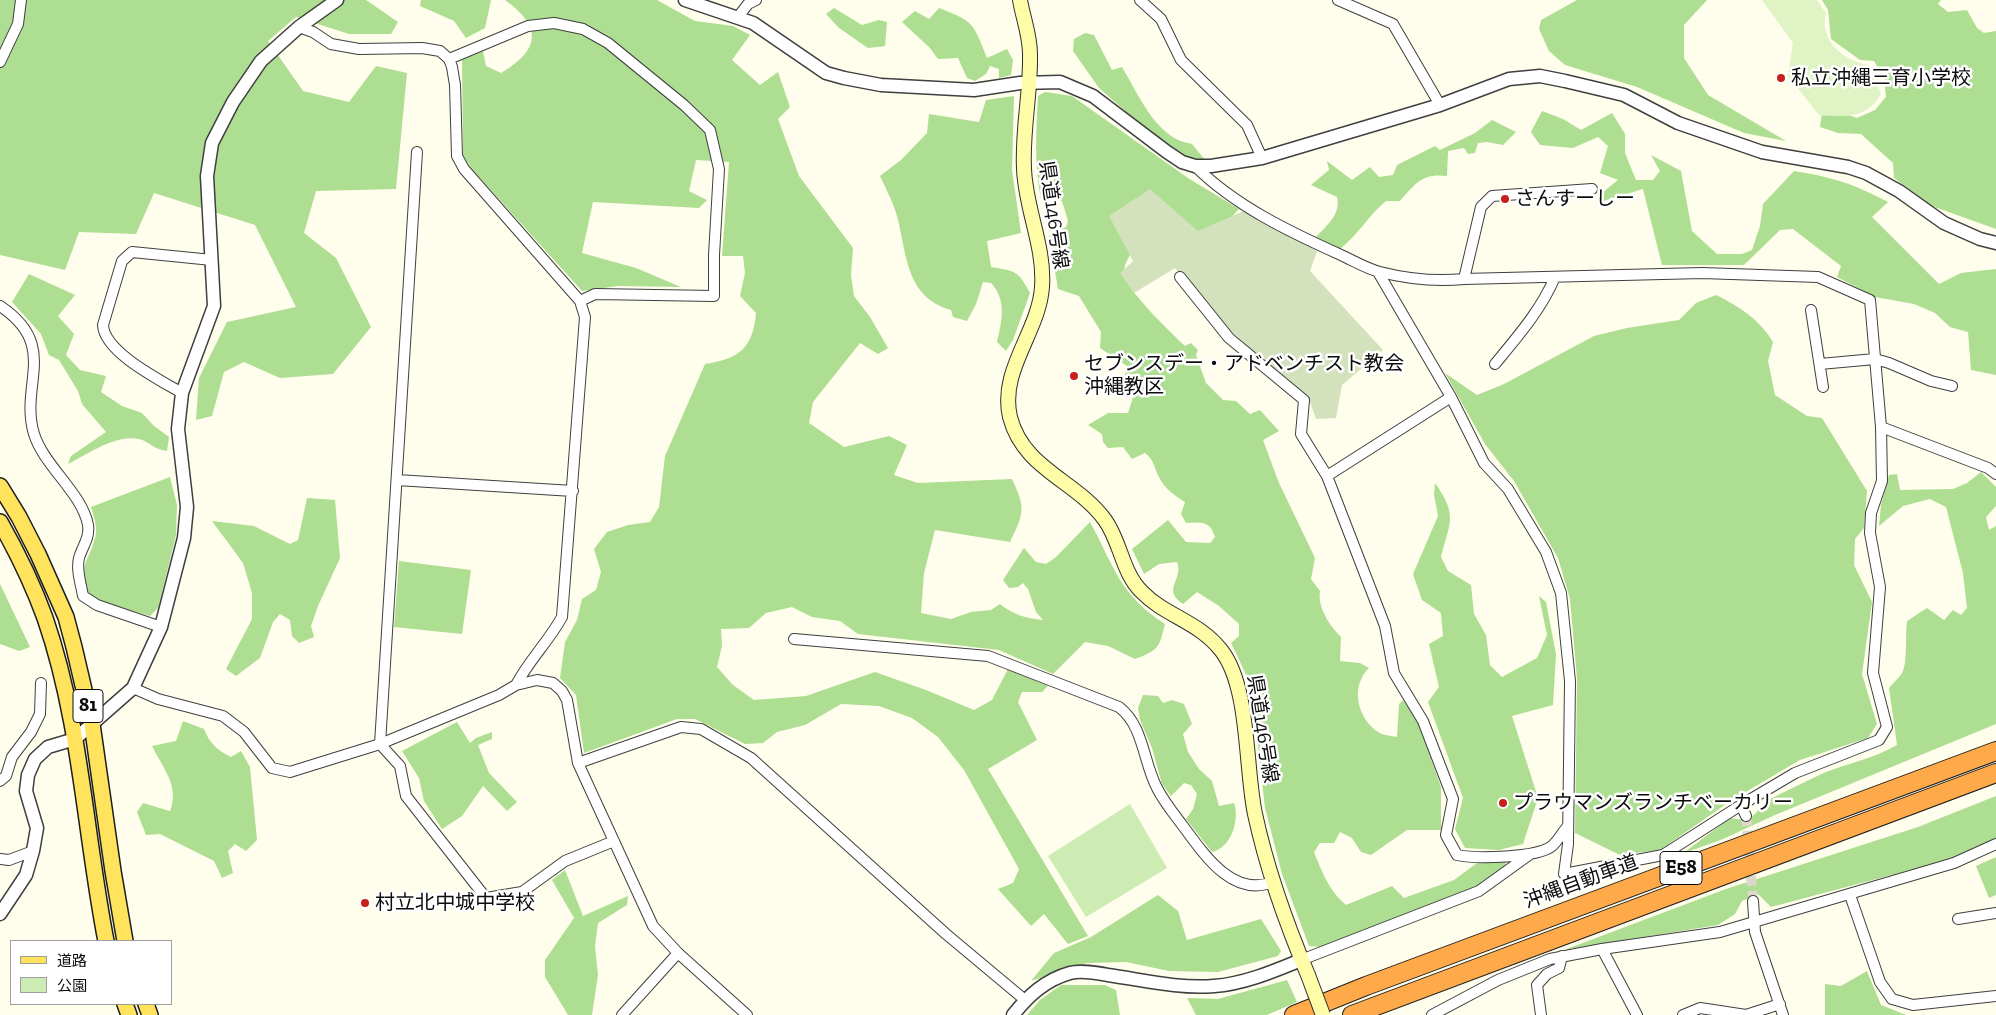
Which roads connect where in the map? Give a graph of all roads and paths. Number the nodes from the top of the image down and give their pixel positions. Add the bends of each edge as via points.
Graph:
1 (21, 0) edge
2 (337, 0) edge
3 (685, 0) edge
4 (756, 0) edge
5 (1020, 0) edge
6 (1140, 0) edge
7 (1338, 0) edge
8 (738, 17) junction
9 (299, 27) junction
10 (449, 59) junction
11 (0, 62) edge
12 (1029, 82) junction
13 (1440, 105) junction
14 (417, 152) dead end
15 (1262, 158) junction
16 (1195, 166) junction
17 (1592, 189) dead end
18 (1996, 243) edge
19 (212, 260) junction
20 (1378, 272) junction
21 (1180, 277) dead end
22 (1555, 277) junction
23 (1464, 279) junction
24 (580, 300) junction
25 (0, 306) edge
26 (1811, 310) dead end
27 (1875, 359) junction
28 (1495, 364) dead end
29 (1820, 364) junction
30 (1952, 386) dead end
31 (1823, 387) dead end
32 (182, 393) junction
33 (1451, 397) junction
34 (1882, 427) junction
35 (1996, 474) edge
36 (1327, 476) junction
37 (397, 480) junction
38 (0, 486) edge
39 (573, 491) junction
40 (0, 522) edge
41 (161, 627) junction
42 (794, 639) dead end
43 (41, 683) dead end
44 (516, 685) junction
45 (133, 688) junction
46 (92, 724) junction
47 (75, 739) junction
48 (1996, 739) edge
49 (380, 744) junction
50 (1996, 751) edge
51 (1970, 761) junction
52 (578, 763) junction
53 (1996, 773) edge
54 (0, 781) edge
55 (1741, 805) junction
56 (1746, 816) tunnel mouth
57 (1567, 827) junction
58 (614, 842) junction
59 (1996, 844) edge
60 (33, 851) junction
61 (1530, 854) junction
62 (0, 859) edge
63 (1273, 882) junction
64 (1850, 895) junction
65 (1754, 901) tunnel mouth
66 (1996, 912) edge
67 (0, 914) edge
68 (1958, 919) dead end
69 (1753, 921) junction
70 (106, 940) edge
71 (126, 940) edge
72 (1602, 949) junction
73 (678, 953) junction
74 (1562, 956) junction
75 (1301, 960) junction
76 (1996, 996) edge
77 (1025, 1000) junction
78 (1780, 1004) junction
79 (622, 1015) edge
80 (747, 1015) edge
81 (1013, 1015) edge
82 (1294, 1015) edge
83 (1323, 1015) edge
84 (1352, 1015) edge
85 (1432, 1015) edge
86 (1541, 1015) edge
87 (1637, 1015) edge
88 (1683, 1015) edge
89 (1782, 1015) edge

1 - 11 street via 18,24
2 - 9 street
3 - 8 street
4 - 8 street via 748,4
5 - 12 main road, 県道146号線 via 1030,52
6 - 15 street via 1161,19 1181,60 1247,125
7 - 13 street via 1392,24
8 - 12 street via 767,32 826,73 844,78 881,85 974,90
9 - 10 street via 331,44 359,49 422,48 440,51
9 - 19 street via 261,61 212,143 207,176
10 - 24 street via 455,85 457,156 464,169
10 - 24 street via 528,26 554,23 583,29 608,44 710,130 719,168 714,296 594,294
12 - 16 street via 1060,82 1093,96 1166,152
12 - 63 main road, 県道146号線 via 1024,123 1024,169 1043,267 1042,289 1038,313 1010,382 1010,416 1015,432 1035,460 1103,518 1139,590 1198,628 1222,651 1230,665 1240,704 1254,810
13 - 15 street
13 - 18 street via 1509,79 1540,76 1624,95 1678,123 1762,152 1866,173 1899,191 1944,223
14 - 37 street
15 - 16 street
16 - 20 street via 1234,199 1317,244
17 - 23 street via 1492,196 1481,207
19 - 32 street via 214,306
19 - 32 street via 132,252 126,255 103,325 103,332 118,350 148,374
20 - 23 street via 1436,282
20 - 33 street
21 - 36 street via 1229,338 1304,400 1301,434
22 - 23 street
22 - 27 street via 1702,273 1818,277 1870,300
22 - 28 street via 1536,314
24 - 39 street via 584,318
25 - 41 street via 23,328 34,349 35,371 30,406 39,447 80,506 88,526 86,544 78,559 83,596 97,605
26 - 29 street
27 - 29 street
27 - 30 street
27 - 34 street
29 - 31 street
32 - 41 street via 178,429 186,508 184,538
33 - 36 street
33 - 57 street via 1484,463 1508,489 1546,552 1561,593 1570,681
34 - 35 street
34 - 55 street via 1882,481 1871,513 1870,533 1880,587 1873,673 1887,727 1879,740 1795,773
36 - 61 street via 1385,626 1394,673 1423,721 1453,799 1446,835 1457,855 1468,858
37 - 39 street
37 - 49 street
38 - 46 main road, 81 via 34,546 66,617
39 - 44 street via 562,617
40 - 47 main road, 81 via 44,617
41 - 45 street
42 - 63 street via 988,656 1119,706 1136,727 1157,788 1207,859 1241,883 1262,886
43 - 54 street via 40,714 12,757 6,776
44 - 49 street
44 - 52 street via 536,680 553,683 562,691 567,700
45 - 46 street
45 - 49 street via 158,699 223,716 244,732 272,768 290,772
46 - 47 street
46 - 71 main road, 81
47 - 60 street via 48,747 35,760 28,775 26,791 37,828
47 - 70 main road, 81 via 94,883
48 - 51 highway
49 - 58 street via 400,766 406,796 486,898 522,892 565,861
50 - 51 highway, 沖縄自動車道 / E58
51 - 82 highway, 沖縄自動車道 / E58 via 1438,958
52 - 58 street
52 - 77 street via 681,727 701,729 724,741 751,758 946,934
53 - 84 highway, E58
55 - 56 street
55 - 57 street via 1663,855 1564,874
57 - 61 street via 1551,847
58 - 73 street via 653,926
59 - 64 street via 1954,864
60 - 62 street via 9,860
60 - 67 street via 26,875
61 - 75 street via 1479,891
63 - 75 main road, 県道146号線
64 - 69 street
64 - 76 street via 1880,982 1892,998 1913,1006
65 - 69 street
66 - 68 street
69 - 72 street via 1720,932
69 - 78 street
72 - 74 street
72 - 87 street
73 - 79 street
73 - 80 street
74 - 85 street via 1498,980
74 - 86 street via 1559,968 1547,974 1537,985
75 - 77 street via 1244,981 1214,986 1181,986 1072,972 1045,983
75 - 83 main road, 県道146号線, bridge
77 - 81 street
78 - 88 street via 1746,1015 1700,1008
78 - 89 street

